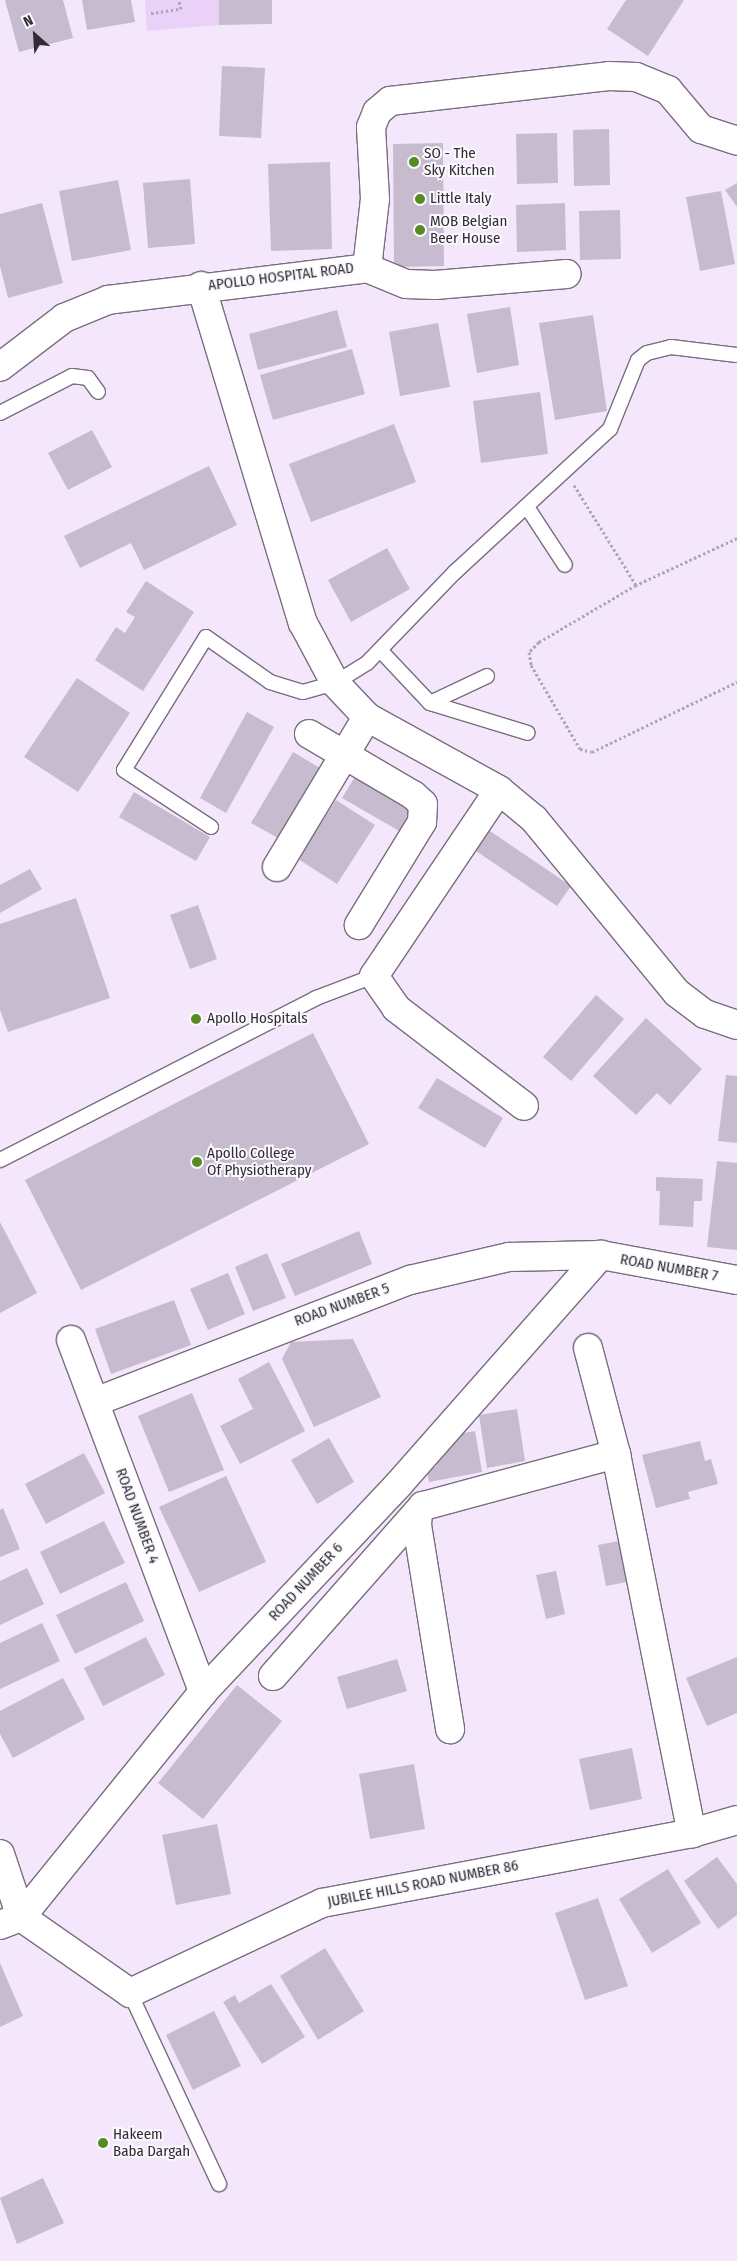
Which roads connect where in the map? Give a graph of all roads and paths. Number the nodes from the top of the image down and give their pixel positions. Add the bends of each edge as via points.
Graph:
1 (179, 0) edge
2 (150, 13) dead end
3 (737, 141) edge
4 (368, 268) junction
5 (567, 274) dead end
6 (202, 286) junction
7 (737, 355) edge
8 (0, 367) edge
9 (98, 392) dead end
10 (0, 413) edge
11 (565, 472) junction
12 (527, 507) junction
13 (737, 538) edge
14 (565, 565) dead end
15 (636, 585) junction
16 (380, 650) junction
17 (487, 676) dead end
18 (737, 682) edge
19 (335, 683) junction
20 (430, 703) junction
21 (367, 717) junction
22 (528, 733) dead end
23 (310, 734) dead end
24 (345, 754) junction
25 (499, 790) junction
26 (212, 827) dead end
27 (277, 867) dead end
28 (373, 902) junction
29 (409, 924) junction
30 (359, 925) dead end
31 (374, 976) junction
32 (737, 1025) edge
33 (524, 1106) dead end
34 (0, 1160) edge
35 (601, 1255) junction
36 (737, 1280) edge
37 (71, 1340) dead end
38 (588, 1348) dead end
39 (95, 1402) junction
40 (616, 1454) junction
41 (418, 1513) junction
42 (273, 1676) dead end
43 (202, 1692) junction
44 (450, 1728) dead end
45 (737, 1820) edge
46 (692, 1833) junction
47 (0, 1854) edge
48 (10, 1921) edge
49 (130, 1993) junction
50 (219, 2184) dead end

1 - 2 path via 181,9
3 - 4 street, APOLLO HOSPITAL ROAD via 701,129 668,90 636,77 609,76 390,101 377,112 371,127 375,198
4 - 5 street via 406,284 435,285
4 - 6 street, APOLLO HOSPITAL ROAD
6 - 8 street, APOLLO HOSPITAL ROAD via 108,300 64,318
6 - 19 street via 303,623
7 - 11 lane via 671,347 648,353 638,360 610,429
9 - 10 lane via 88,378 72,376
11 - 12 lane
11 - 15 path
12 - 14 lane
12 - 16 lane via 455,572
13 - 15 path
15 - 18 path via 539,642 529,652 531,664 580,749 592,752 608,746
16 - 19 lane
16 - 20 lane
17 - 20 lane
19 - 21 street
19 - 26 lane via 303,692 270,682 206,636 124,770
20 - 22 lane
21 - 24 street
21 - 25 street
23 - 24 street
24 - 27 street
24 - 28 street via 413,795 424,811 422,822
25 - 29 street
25 - 32 street via 552,840 677,992 705,1014
28 - 29 street
28 - 30 street
29 - 31 street
31 - 33 street via 396,1008
31 - 34 lane via 316,998
35 - 36 street, ROAD NUMBER 7
35 - 39 street, ROAD NUMBER 5 via 509,1257 410,1280
35 - 43 street, ROAD NUMBER 6 via 398,1485
37 - 39 street, ROAD NUMBER 4
38 - 40 street
39 - 43 street, ROAD NUMBER 4
40 - 41 street via 432,1502
40 - 46 street
41 - 42 street
41 - 44 street via 417,1525
43 - 48 street, ROAD NUMBER 6
45 - 46 street, JUBILEE HILLS ROAD NUMBER 86
46 - 49 street, JUBILEE HILLS ROAD NUMBER 86 via 322,1902
47 - 48 street
48 - 49 street
49 - 50 lane

